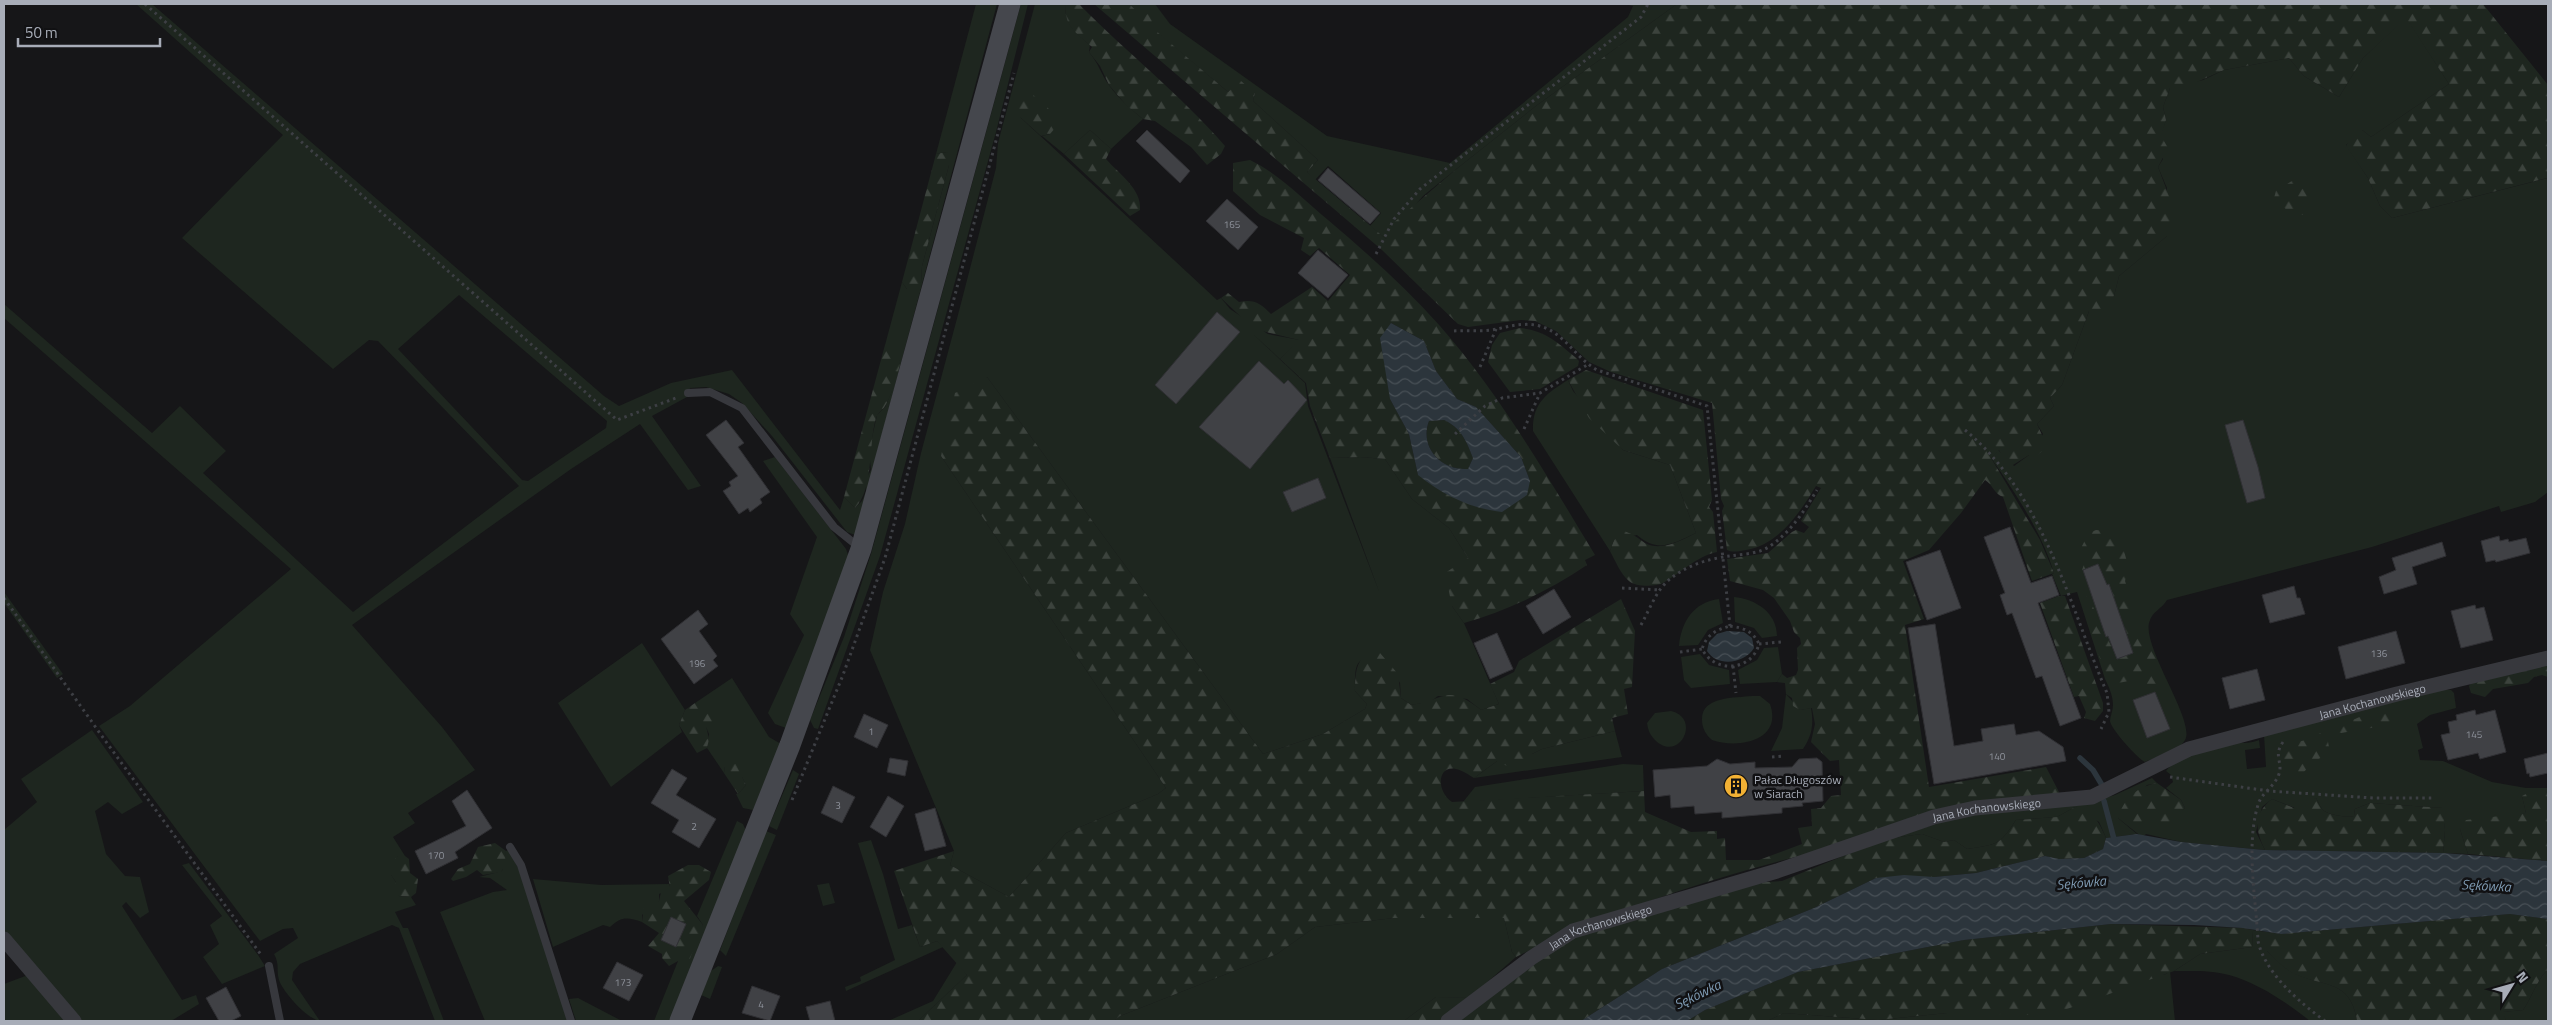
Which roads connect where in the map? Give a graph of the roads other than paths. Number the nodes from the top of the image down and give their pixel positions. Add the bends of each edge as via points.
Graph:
1 (1010, 4) edge
2 (688, 393) road end
3 (861, 549) junction
4 (2548, 658) edge
5 (510, 846) dead end
6 (4, 939) edge
7 (269, 966) road end
8 (74, 1021) edge
9 (280, 1021) edge
10 (571, 1021) edge
11 (680, 1021) edge
12 (1448, 1021) edge

1 - 3 main road
2 - 3 lane via 710,392 742,408 834,527
3 - 11 main road via 790,745
4 - 12 street, Jana Kochanowskiego via 2460,685 2397,694 2189,749 2092,797 1975,808 1934,817 1777,871 1573,931 1530,958
5 - 10 lane via 527,880
6 - 8 street
7 - 9 lane

